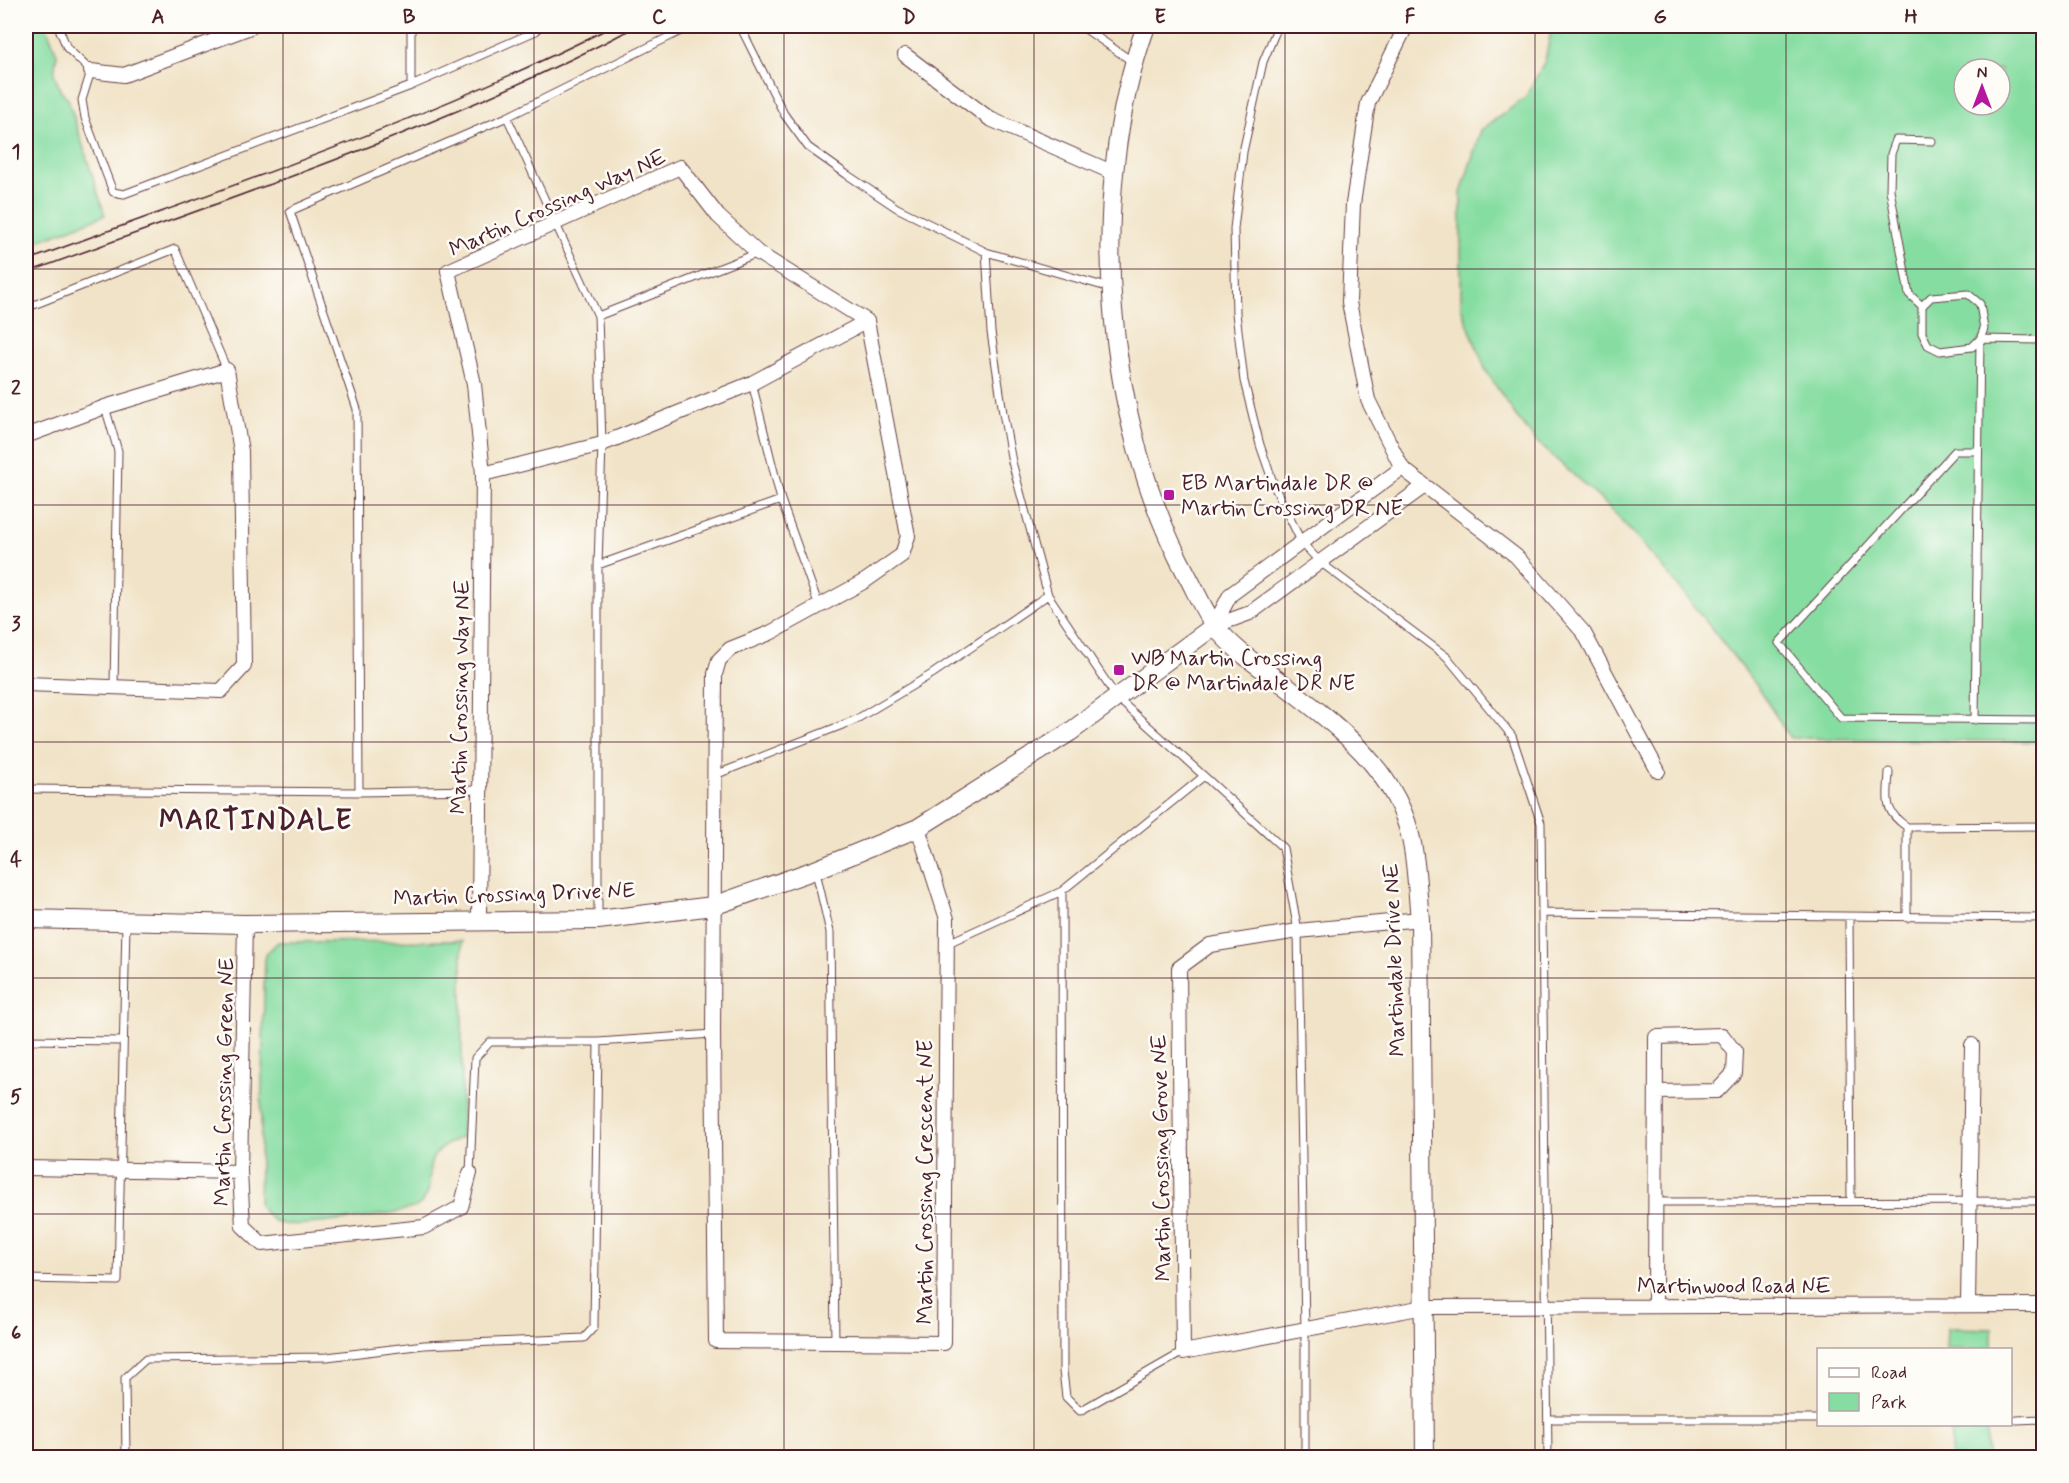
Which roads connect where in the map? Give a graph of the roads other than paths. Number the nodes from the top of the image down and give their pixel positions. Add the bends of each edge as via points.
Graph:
1 (58, 26) edge
2 (253, 26) edge
3 (411, 26) edge
4 (538, 26) edge
5 (691, 26) edge
6 (740, 26) edge
7 (1081, 26) edge
8 (1146, 26) edge
9 (1278, 26) edge
10 (1406, 26) edge
11 (905, 55) dead end
12 (1133, 62) junction
13 (91, 71) junction
14 (411, 86) junction
15 (507, 117) junction
16 (1932, 141) dead end
17 (1114, 173) junction
18 (556, 221) junction
19 (986, 252) junction
20 (758, 253) junction
21 (1110, 288) junction
22 (1922, 306) junction
23 (26, 308) edge
24 (598, 316) junction
25 (867, 321) junction
26 (1980, 339) junction
27 (2043, 340) edge
28 (227, 370) junction
29 (752, 383) junction
30 (105, 407) junction
31 (26, 436) edge
32 (602, 444) junction
33 (1978, 451) junction
34 (1401, 468) junction
35 (483, 474) junction
36 (1423, 488) junction
37 (781, 500) junction
38 (1302, 543) junction
39 (1320, 562) junction
40 (598, 565) junction
41 (1048, 595) junction
42 (819, 606) junction
43 (1214, 626) junction
44 (26, 684) edge
45 (114, 687) junction
46 (1117, 698) junction
47 (1975, 720) junction
48 (2043, 720) edge
49 (1658, 771) dead end
50 (1889, 771) dead end
51 (714, 775) junction
52 (1204, 776) junction
53 (26, 789) edge
54 (478, 790) junction
55 (359, 792) junction
56 (2043, 826) edge
57 (1907, 827) junction
58 (918, 828) junction
59 (815, 870) junction
60 (1062, 891) junction
61 (713, 906) junction
62 (1544, 913) junction
63 (1849, 918) junction
64 (1907, 918) junction
65 (2043, 918) edge
66 (26, 919) edge
67 (479, 919) junction
68 (1420, 919) junction
69 (598, 920) junction
70 (126, 921) junction
71 (246, 924) junction
72 (1298, 931) junction
73 (946, 944) junction
74 (713, 1034) junction
75 (26, 1040) edge
76 (123, 1041) junction
77 (598, 1042) junction
78 (1972, 1045) dead end
79 (1656, 1092) junction
80 (26, 1168) edge
81 (120, 1171) junction
82 (240, 1172) junction
83 (470, 1173) joint
84 (1851, 1201) junction
85 (1970, 1201) junction
86 (1656, 1202) junction
87 (2043, 1202) edge
88 (26, 1279) edge
89 (1968, 1305) junction
90 (2043, 1305) edge
91 (1549, 1306) junction
92 (1655, 1306) junction
93 (1424, 1307) junction
94 (1305, 1331) junction
95 (835, 1344) junction
96 (1183, 1352) junction
97 (1548, 1419) junction
98 (1817, 1419) edge
99 (2043, 1419) edge
100 (2017, 1420) dead end
101 (126, 1458) edge
102 (1305, 1458) edge
103 (1425, 1458) edge
104 (1548, 1458) edge

1 - 13 lane via 68,48
2 - 13 street via 124,75
3 - 14 lane
4 - 14 lane via 536,32
5 - 15 lane
6 - 19 lane via 784,114 808,147 897,208
7 - 12 lane
8 - 12 street, Martindale Drive NE
9 - 38 lane via 1263,62 1242,152 1234,229 1236,313 1244,381 1260,445 1275,488
10 - 34 street via 1368,103 1353,204 1349,302 1368,400
11 - 17 street via 990,119
12 - 17 street, Martindale Drive NE
13 - 14 lane via 82,100 85,118 113,192 124,194
15 - 18 lane
15 - 55 lane via 290,211 357,409
16 - 22 lane via 1896,140 1891,154 1890,190 1909,294
17 - 21 street, Martindale Drive NE
18 - 20 street, Martin Crossing Way NE via 680,167 717,216
18 - 24 lane
18 - 35 street, Martin Crossing Way NE via 448,271 474,384
19 - 21 lane
19 - 41 lane via 991,332 1003,413 1012,462
20 - 24 lane
20 - 25 street, Martin Crossing Way NE
21 - 43 street, Martindale Drive NE via 1128,416 1152,495 1173,549
22 - 26 lane via 1922,333 1928,345 1940,351 1972,347
22 - 26 lane via 1930,297 1968,294 1980,304 1984,329
23 - 28 lane via 175,249
24 - 32 lane
25 - 29 street
25 - 42 street via 908,536 902,555
26 - 27 lane
26 - 33 lane
28 - 30 street
28 - 45 street via 241,451 244,666 221,690
29 - 32 street
29 - 37 lane
30 - 31 street
30 - 45 lane via 118,451
32 - 35 street
32 - 40 lane
33 - 47 lane
33 - 47 lane via 1955,451 1779,643 1840,718
34 - 36 street
34 - 38 street, Martin Crossing Drive NE
35 - 54 street, Martin Crossing Way NE
36 - 39 street, Martin Crossing Drive NE
36 - 49 street via 1516,556 1584,633
37 - 40 lane
37 - 42 lane
38 - 39 lane
38 - 43 street, Martin Crossing Drive NE via 1230,595
39 - 43 street, Martin Crossing Drive NE via 1250,613
39 - 62 lane via 1447,657 1512,736 1541,823
40 - 69 lane
41 - 46 lane
41 - 51 lane via 932,675 855,720
42 - 51 street via 730,649 719,660 715,674
43 - 46 street, Martin Crossing Drive NE
43 - 68 street, Martindale Drive NE via 1331,721 1375,765 1401,805 1411,839
44 - 45 street
46 - 52 lane
46 - 58 street, Martin Crossing Drive NE
47 - 48 lane
50 - 57 lane via 1888,809
51 - 61 street
52 - 60 lane
52 - 72 lane via 1283,848
53 - 55 lane
54 - 55 lane
54 - 67 street, Martin Crossing Way NE
56 - 57 lane
57 - 64 lane
58 - 59 street, Martin Crossing Drive NE
58 - 73 street, Martin Crossing Crescent NE via 946,919
59 - 61 street, Martin Crossing Drive NE
59 - 95 lane via 830,932
60 - 73 lane
60 - 96 lane via 1066,1397 1080,1411
61 - 69 street, Martin Crossing Drive NE
61 - 74 street, Martin Crossing Crescent NE
62 - 63 lane
62 - 91 lane
63 - 64 lane
63 - 84 lane
64 - 65 lane
66 - 70 street, Martin Crossing Drive NE
67 - 69 street, Martin Crossing Drive NE
67 - 71 street, Martin Crossing Drive NE
68 - 72 street, Martin Crossing Grove NE
68 - 93 street, Martindale Drive NE
70 - 71 street, Martin Crossing Drive NE
70 - 76 lane
71 - 82 street, Martin Crossing Green NE
72 - 94 lane
72 - 96 street, Martin Crossing Grove NE via 1210,945 1179,968
73 - 95 street, Martin Crossing Crescent NE via 944,1343
74 - 77 lane
74 - 95 street, Martin Crossing Crescent NE via 716,1341
75 - 76 lane
76 - 81 lane
77 - 83 lane via 490,1042 475,1058
77 - 101 lane via 594,1327 584,1338 424,1345 327,1357 146,1359 125,1378
78 - 85 street
79 - 79 street via 1718,1090 1734,1073 1735,1052 1722,1035 1656,1037
79 - 86 street
80 - 81 street
81 - 82 street
81 - 88 lane via 118,1281
82 - 83 street, Martin Crossing Green NE via 243,1226 262,1244 424,1227 461,1207
84 - 85 lane
84 - 86 lane
85 - 87 lane
85 - 89 street
86 - 92 street
89 - 90 street, Martinwood Road NE
89 - 92 street, Martinwood Road NE
91 - 92 street, Martinwood Road NE
91 - 93 street, Martinwood Road NE
91 - 97 lane
93 - 94 street
93 - 103 street, Martindale Drive NE
94 - 96 street
94 - 102 lane
97 - 98 lane
97 - 104 lane
99 - 100 lane

